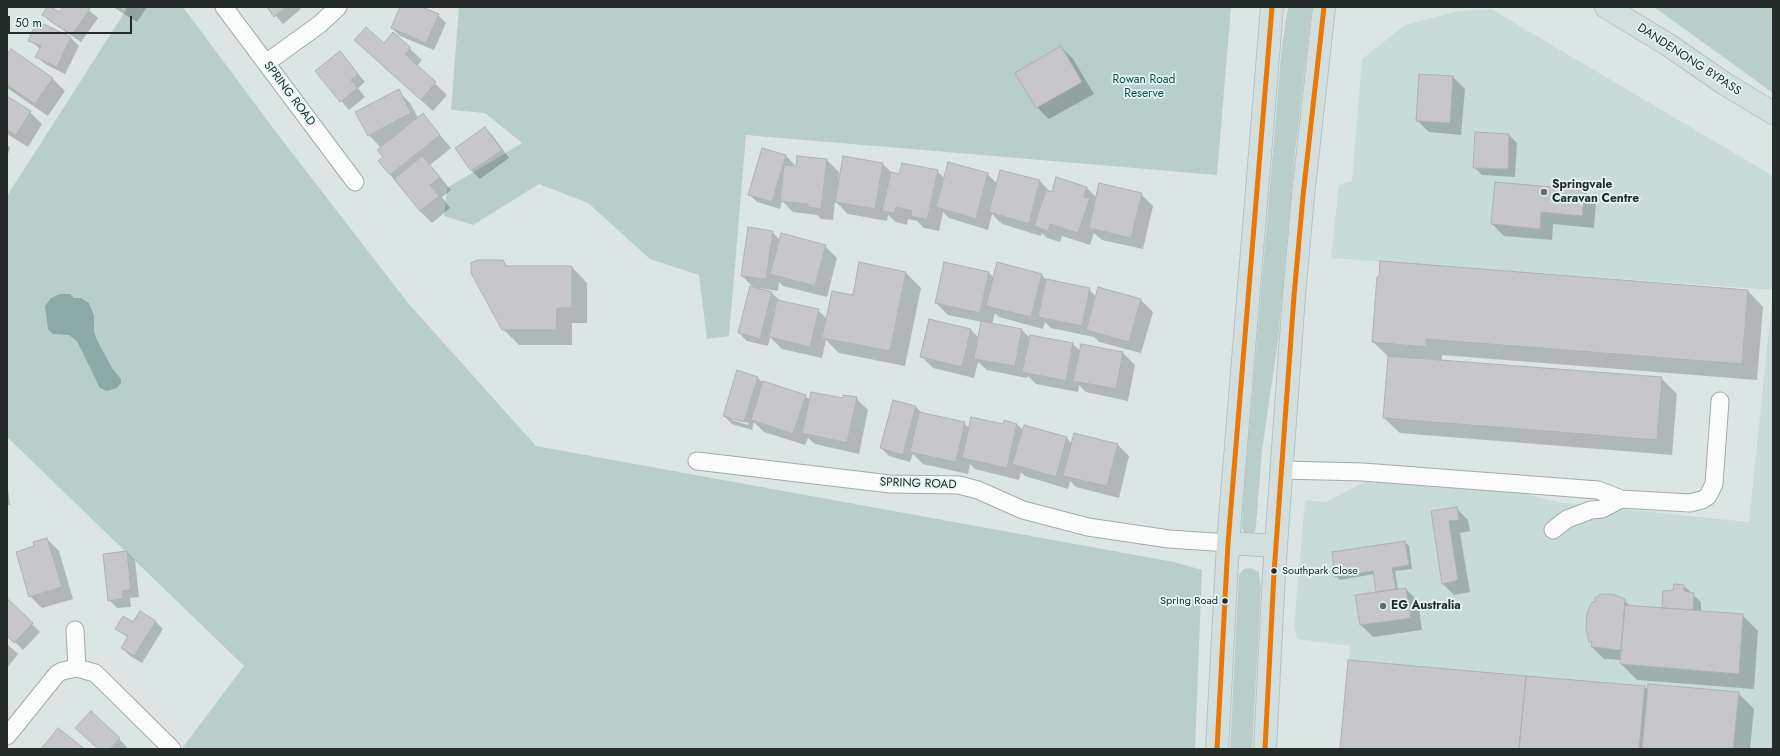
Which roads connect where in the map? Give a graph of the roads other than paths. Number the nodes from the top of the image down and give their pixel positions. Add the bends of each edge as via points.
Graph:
1 (224, 7) edge
2 (338, 7) edge
3 (1272, 7) edge
4 (1324, 7) edge
5 (1606, 7) edge
6 (266, 63) junction
7 (1773, 113) edge
8 (355, 182) dead end
9 (1720, 401) dead end
10 (697, 461) dead end
11 (1282, 470) junction
12 (1621, 499) junction
13 (1553, 530) dead end
14 (1228, 543) junction
15 (1276, 546) junction
16 (75, 630) dead end
17 (77, 668) junction
18 (7, 736) edge
19 (172, 749) edge
20 (1217, 749) edge
21 (1264, 749) edge

1 - 6 street, SPRING ROAD
2 - 6 street via 320,24
3 - 14 highway
4 - 11 highway via 1302,212
5 - 7 highway, DANDENONG BYPASS
6 - 8 street, SPRING ROAD
9 - 12 street via 1714,484 1708,496 1690,504
10 - 14 street, SPRING ROAD via 890,484 959,485 978,490 1023,510 1088,527 1170,539
11 - 12 street via 1363,472 1598,490
11 - 15 highway
12 - 13 street via 1602,509 1591,510 1567,519
14 - 15 highway
14 - 20 highway
15 - 21 highway
16 - 17 street
17 - 18 street via 57,674
17 - 19 street via 95,673

